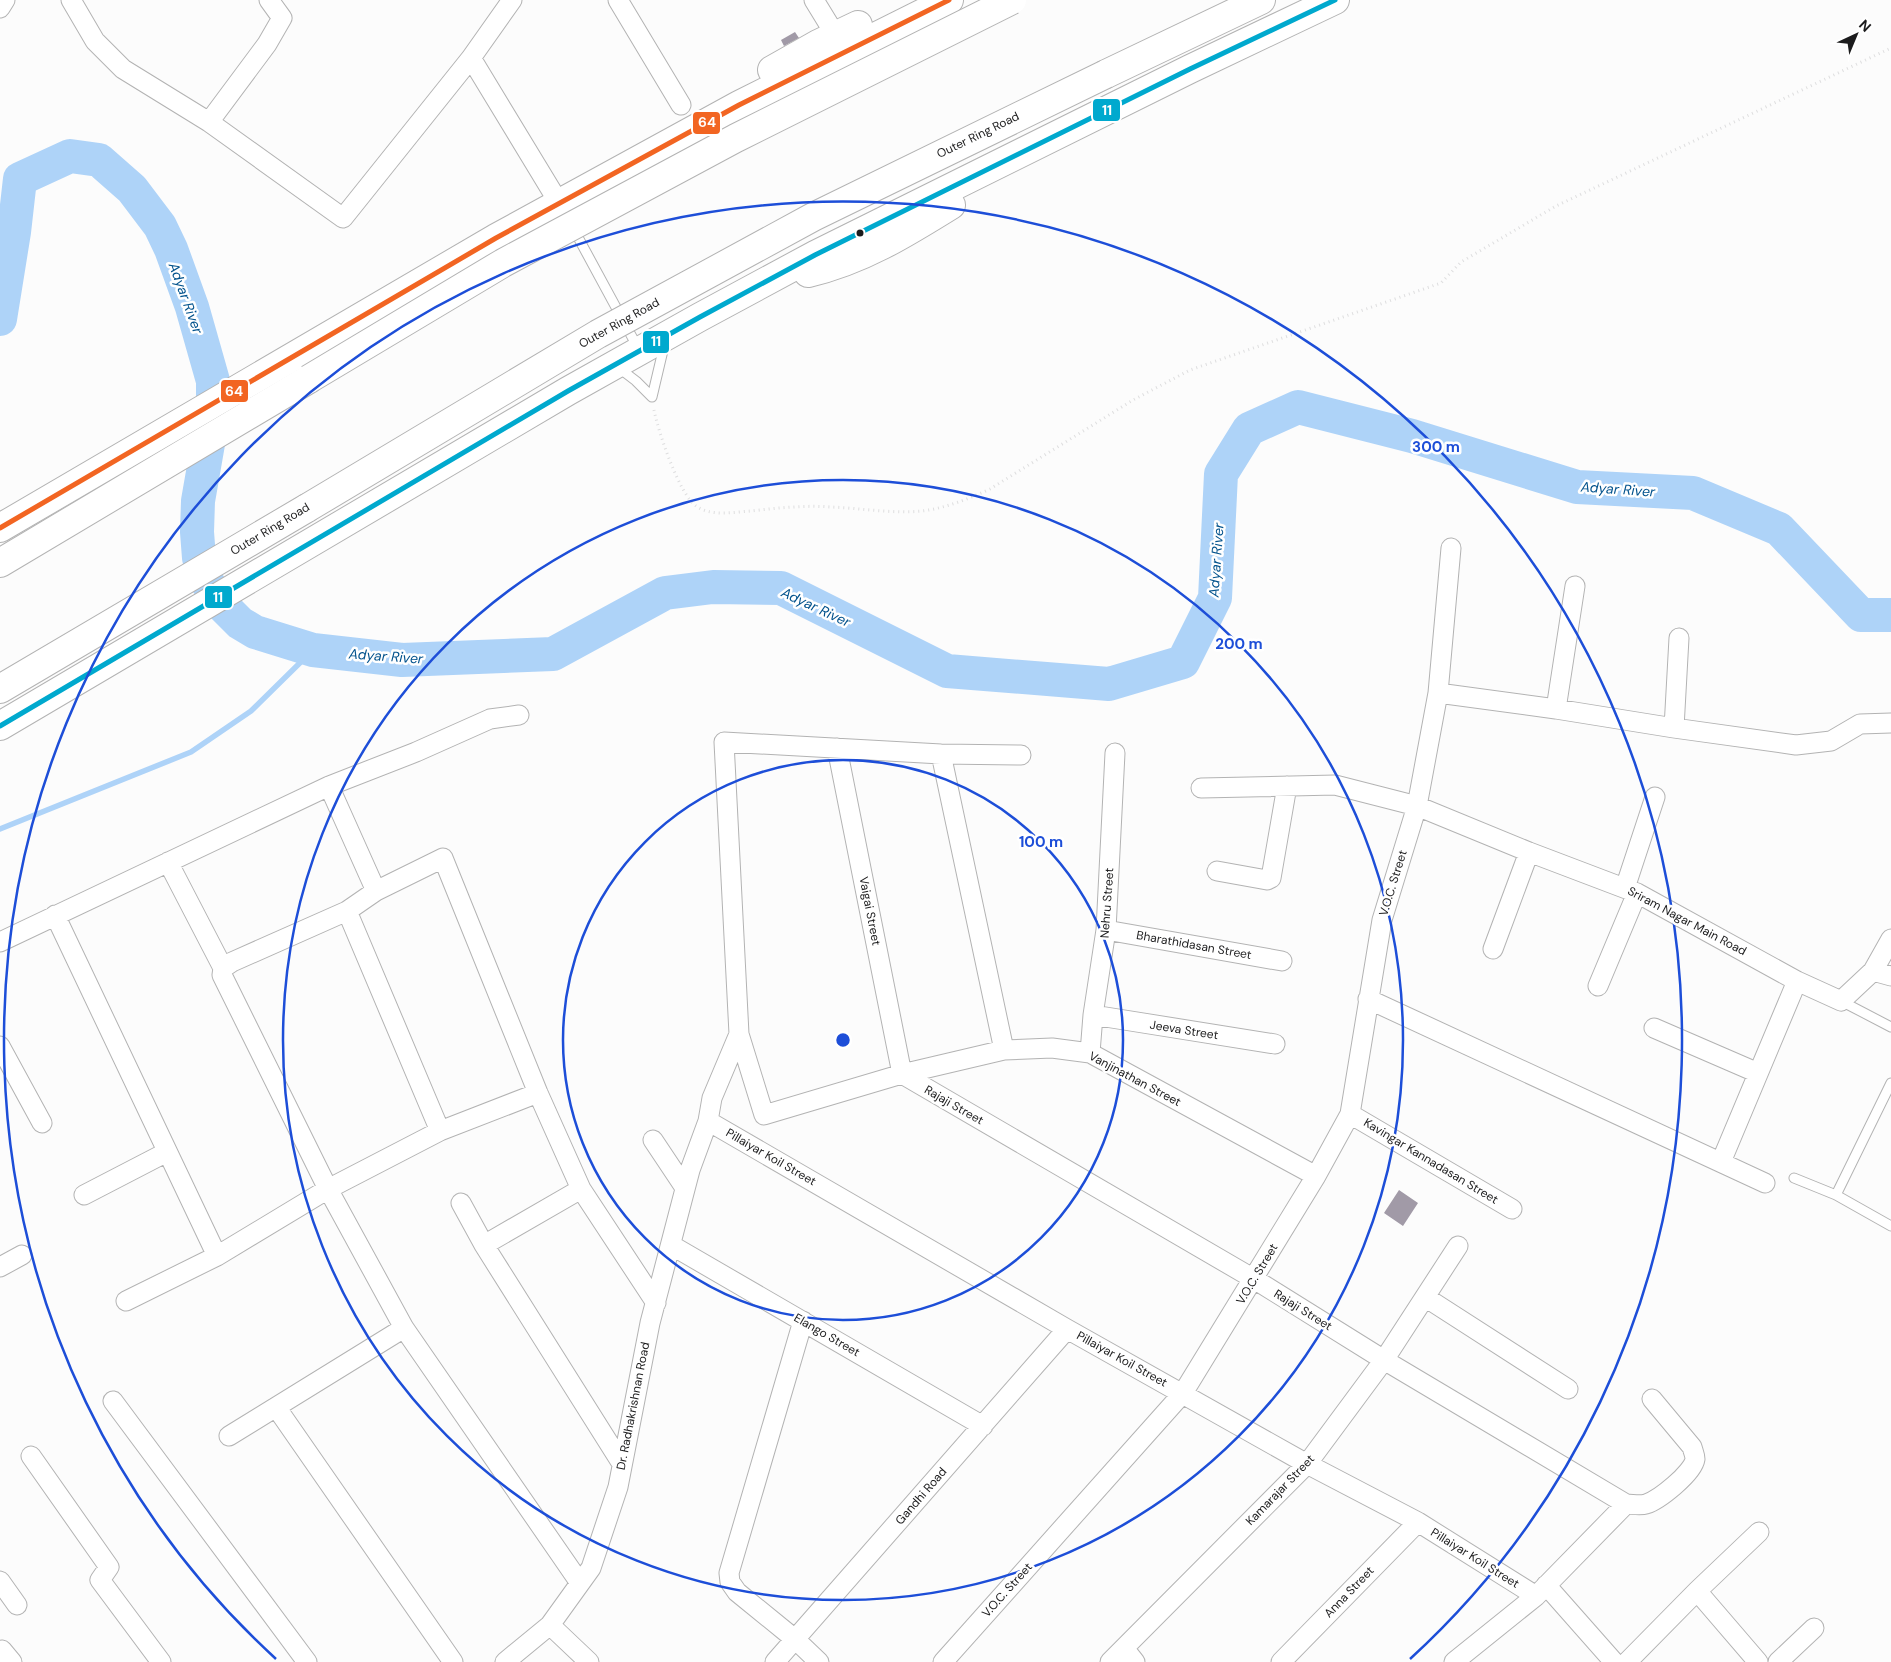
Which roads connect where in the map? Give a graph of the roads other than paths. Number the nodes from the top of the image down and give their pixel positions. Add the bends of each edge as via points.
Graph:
1 (5, 0) edge
2 (71, 0) edge
3 (269, 0) edge
4 (512, 0) edge
5 (618, 0) edge
6 (814, 0) edge
7 (1012, 0) edge
8 (1283, 0) edge
9 (1335, 0) edge
10 (944, 3) edge
11 (1253, 4) edge
12 (0, 8) edge
13 (836, 36) junction
14 (471, 58) junction
15 (681, 105) dead end
16 (209, 122) junction
17 (690, 133) junction
18 (564, 212) junction
19 (664, 337) junction
20 (640, 351) junction
21 (614, 365) junction
22 (0, 528) edge
23 (1451, 548) dead end
24 (0, 563) edge
25 (1575, 586) dead end
26 (1679, 638) dead end
27 (0, 688) edge
28 (1438, 693) junction
29 (1556, 708) junction
30 (519, 715) dead end
31 (1891, 723) edge
32 (0, 726) edge
33 (1674, 728) junction
34 (838, 748) junction
35 (1115, 753) dead end
36 (941, 754) junction
37 (1021, 755) dead end
38 (330, 786) junction
39 (1287, 786) junction
40 (1201, 788) dead end
41 (1655, 797) dead end
42 (1417, 806) junction
43 (1529, 852) junction
44 (168, 862) junction
45 (1217, 871) dead end
46 (1631, 890) junction
47 (376, 891) junction
48 (347, 911) junction
49 (55, 915) junction
50 (1106, 930) junction
51 (1891, 939) edge
52 (0, 942) edge
53 (1493, 949) dead end
54 (1282, 961) dead end
55 (223, 968) junction
56 (1872, 971) junction
57 (1891, 976) edge
58 (1797, 981) junction
59 (1598, 986) dead end
60 (1368, 1000) junction
61 (1841, 1001) junction
62 (1093, 1015) junction
63 (1891, 1027) edge
64 (1654, 1028) dead end
65 (739, 1034) junction
66 (1275, 1044) dead end
67 (0, 1046) edge
68 (1004, 1050) junction
69 (1090, 1053) junction
70 (1758, 1073) junction
71 (902, 1074) junction
72 (1891, 1082) edge
73 (538, 1093) junction
74 (1350, 1114) junction
75 (708, 1120) junction
76 (42, 1123) dead end
77 (440, 1131) junction
78 (653, 1140) dead end
79 (167, 1152) junction
80 (1721, 1162) junction
81 (1316, 1176) junction
82 (1794, 1178) dead end
83 (1765, 1183) dead end
84 (685, 1188) junction
85 (328, 1189) junction
86 (581, 1190) junction
87 (84, 1195) dead end
88 (1836, 1195) junction
89 (461, 1203) dead end
90 (1512, 1209) dead end
91 (1891, 1226) edge
92 (484, 1245) junction
93 (671, 1245) junction
94 (1458, 1246) dead end
95 (22, 1255) dead end
96 (217, 1256) junction
97 (0, 1267) edge
98 (1254, 1279) junction
99 (1425, 1297) junction
100 (126, 1301) dead end
101 (656, 1303) junction
102 (803, 1321) junction
103 (404, 1328) junction
104 (1067, 1329) junction
105 (1384, 1360) junction
106 (1568, 1389) dead end
107 (1183, 1393) junction
108 (1652, 1398) dead end
109 (113, 1401) dead end
110 (276, 1406) junction
111 (983, 1426) junction
112 (229, 1436) dead end
113 (31, 1456) dead end
114 (622, 1464) junction
115 (1307, 1464) junction
116 (1626, 1504) junction
117 (1418, 1522) junction
118 (1759, 1532) dead end
119 (0, 1581) edge
120 (580, 1583) junction
121 (1541, 1591) junction
122 (1697, 1591) junction
123 (17, 1605) dead end
124 (550, 1625) junction
125 (1814, 1628) dead end
126 (796, 1640) junction
127 (1130, 1655) edge
128 (161, 1662) edge
129 (307, 1662) edge
130 (453, 1662) edge
131 (505, 1662) edge
132 (589, 1662) edge
133 (775, 1662) edge
134 (819, 1662) edge
135 (943, 1662) edge
136 (1110, 1662) edge
137 (1281, 1662) edge
138 (1454, 1662) edge
139 (1614, 1662) edge
140 (1627, 1662) edge
141 (1758, 1662) edge
142 (1778, 1662) edge

1 - 12 street
2 - 16 street via 95,41 123,69
3 - 16 street via 282,18 267,44
4 - 14 street
5 - 15 street
6 - 13 street
7 - 24 main road, bridge via 736,138 511,259
8 - 11 main road, Outer Ring Road
9 - 19 main road via 815,255
10 - 13 main road via 888,15
10 - 17 main road
11 - 27 main road, Outer Ring Road, bridge via 813,217 590,339
13 - 17 main road via 781,64
14 - 16 street via 343,218
14 - 18 street
17 - 18 main road
18 - 20 lane
18 - 22 main road via 442,269
19 - 20 main road
19 - 21 lane via 652,397 631,376
20 - 21 main road
21 - 32 main road
23 - 28 street, V.O.C. Street
25 - 29 street
26 - 33 street
28 - 29 street
28 - 42 street, V.O.C. Street
29 - 33 street
30 - 38 street via 490,719
31 - 33 street via 1860,724 1831,741 1796,745
34 - 36 street
34 - 65 street via 724,742
34 - 71 street, Vaigai Street
35 - 50 street, Nehru Street
36 - 37 street
36 - 68 street
38 - 44 street
38 - 47 street
39 - 40 street, Sriram Nagar Main Road
39 - 42 street, Sriram Nagar Main Road via 1335,785
39 - 45 street via 1270,878
41 - 46 street
42 - 43 street, Sriram Nagar Main Road
42 - 60 street, V.O.C. Street via 1382,920
43 - 46 street, Sriram Nagar Main Road
43 - 53 street
44 - 49 street
44 - 55 street
46 - 58 street, Sriram Nagar Main Road
46 - 59 street
47 - 48 street
47 - 73 street via 442,858
48 - 55 street
48 - 77 street
49 - 52 street
49 - 79 street
50 - 54 street, Bharathidasan Street
50 - 62 street, Nehru Street
51 - 56 street
55 - 85 street via 222,975
56 - 57 street
56 - 61 street
58 - 61 street, Sriram Nagar Main Road
58 - 70 street
60 - 74 street, V.O.C. Street
60 - 80 street
61 - 63 lane
62 - 66 street, Jeeva Street
62 - 69 street, Nehru Street
64 - 70 street
65 - 71 street, Vanjinathan Street via 764,1115
65 - 75 street, Dr. Radhakrishnan Road via 712,1098
67 - 76 street
68 - 69 street, Vanjinathan Street via 1052,1048
68 - 71 street, Vanjinathan Street
69 - 81 street, Vanjinathan Street
70 - 80 street
71 - 98 street, Rajaji Street
72 - 88 lane
73 - 77 street
73 - 86 street
74 - 81 street, V.O.C. Street
74 - 90 street, Kavingar Kannadasan Street
75 - 84 street, Dr. Radhakrishnan Road
75 - 104 street, Pillaiyar Koil Street
77 - 85 street
78 - 84 street
79 - 87 street
79 - 96 street
80 - 83 street
81 - 98 street, V.O.C. Street
82 - 88 lane
84 - 93 street, Dr. Radhakrishnan Road
85 - 96 street
85 - 103 street
86 - 92 street
86 - 101 street
88 - 91 lane
89 - 92 street
92 - 114 street
93 - 101 street, Dr. Radhakrishnan Road
93 - 102 street, Elango Street
94 - 99 street, Kamarajar Street
95 - 97 street
96 - 100 street
98 - 105 street, Rajaji Street
98 - 107 street, V.O.C. Street
99 - 105 street, Kamarajar Street
99 - 106 street
101 - 114 street, Dr. Radhakrishnan Road
102 - 111 street, Elango Street
102 - 126 street via 729,1573 730,1582 737,1592
103 - 110 street
103 - 120 street
104 - 107 street, Pillaiyar Koil Street
104 - 111 street, Gandhi Road
105 - 115 street, Kamarajar Street
105 - 116 street, Rajaji Street
107 - 115 street, Pillaiyar Koil Street
107 - 135 street, V.O.C. Street
108 - 116 street via 1692,1447 1695,1457 1693,1465 1658,1499 1644,1505
109 - 129 street
110 - 112 street
110 - 130 street
111 - 126 street, Gandhi Road
113 - 128 street via 109,1567 100,1580
114 - 120 street, Dr. Radhakrishnan Road via 618,1487 591,1568
115 - 117 street, Pillaiyar Koil Street
115 - 127 street, Kamarajar Street
116 - 121 street
117 - 121 street, Pillaiyar Koil Street
117 - 137 street, Anna Street
118 - 122 street
119 - 123 street
120 - 124 street, Dr. Radhakrishnan Road
121 - 138 street
121 - 139 street, Pillaiyar Koil Street
122 - 140 street
122 - 141 street
124 - 131 street, Dr. Radhakrishnan Road
124 - 132 street
125 - 142 street
126 - 133 street, Gandhi Road
126 - 134 street
127 - 136 street, Kamarajar Street

